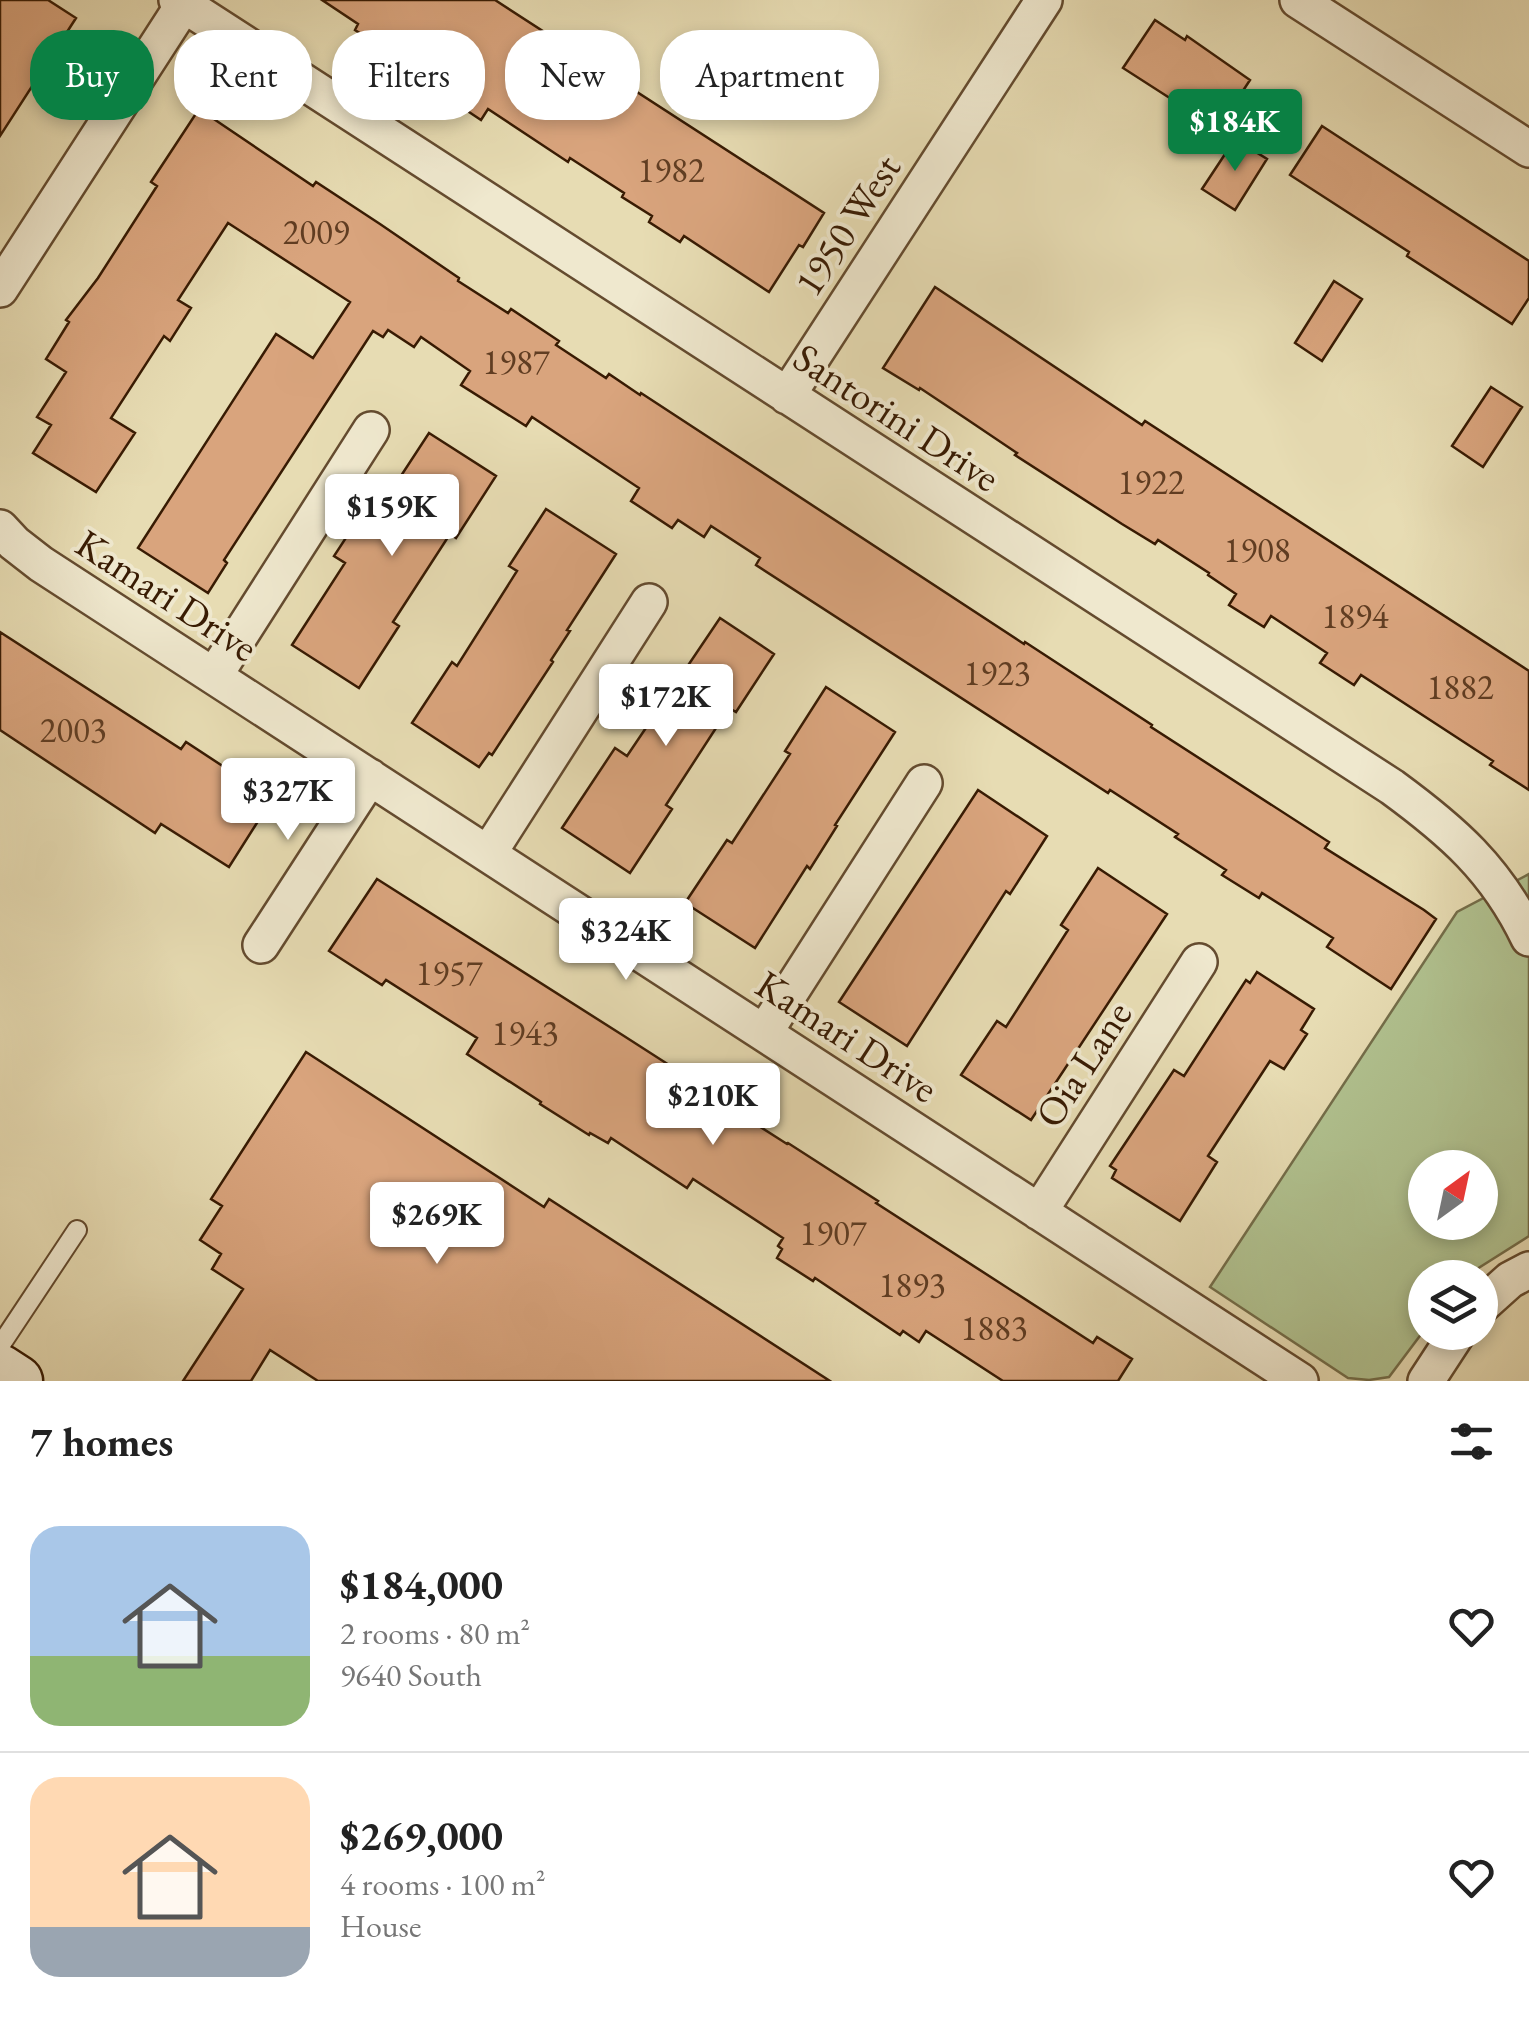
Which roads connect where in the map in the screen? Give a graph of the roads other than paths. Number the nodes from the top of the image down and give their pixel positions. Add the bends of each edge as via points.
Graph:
1 (1044, 0) edge
2 (1298, 0) edge
3 (181, 2) edge
4 (1529, 150) edge
5 (0, 289) edge
6 (787, 396) junction
7 (371, 430) dead end
8 (0, 528) edge
9 (649, 602) dead end
10 (214, 676) junction
11 (370, 777) junction
12 (924, 782) dead end
13 (488, 854) junction
14 (1529, 938) edge
15 (261, 945) dead end
16 (1199, 962) dead end
17 (764, 1034) junction
18 (1039, 1212) junction
19 (77, 1230) dead end
20 (1529, 1270) edge
21 (1498, 1291) edge
22 (0, 1346) edge
23 (1446, 1350) edge
24 (0, 1370) edge
25 (17, 1381) edge
26 (1300, 1381) edge
27 (1426, 1381) edge

1 - 6 street, 1950 West
2 - 4 street
3 - 5 street
3 - 6 street, Santorini Drive
6 - 14 street, Santorini Drive via 1439,821 1481,862
7 - 10 street
8 - 10 street, Kamari Drive via 41,564
9 - 13 street
10 - 11 street, Kamari Drive
11 - 13 street, Kamari Drive
11 - 15 street
12 - 17 street
13 - 17 street, Kamari Drive
16 - 18 street, Oia Lane
17 - 18 street, Kamari Drive
18 - 26 street, Kamari Drive
19 - 22 lane
20 - 21 street
23 - 27 street
24 - 25 main road

